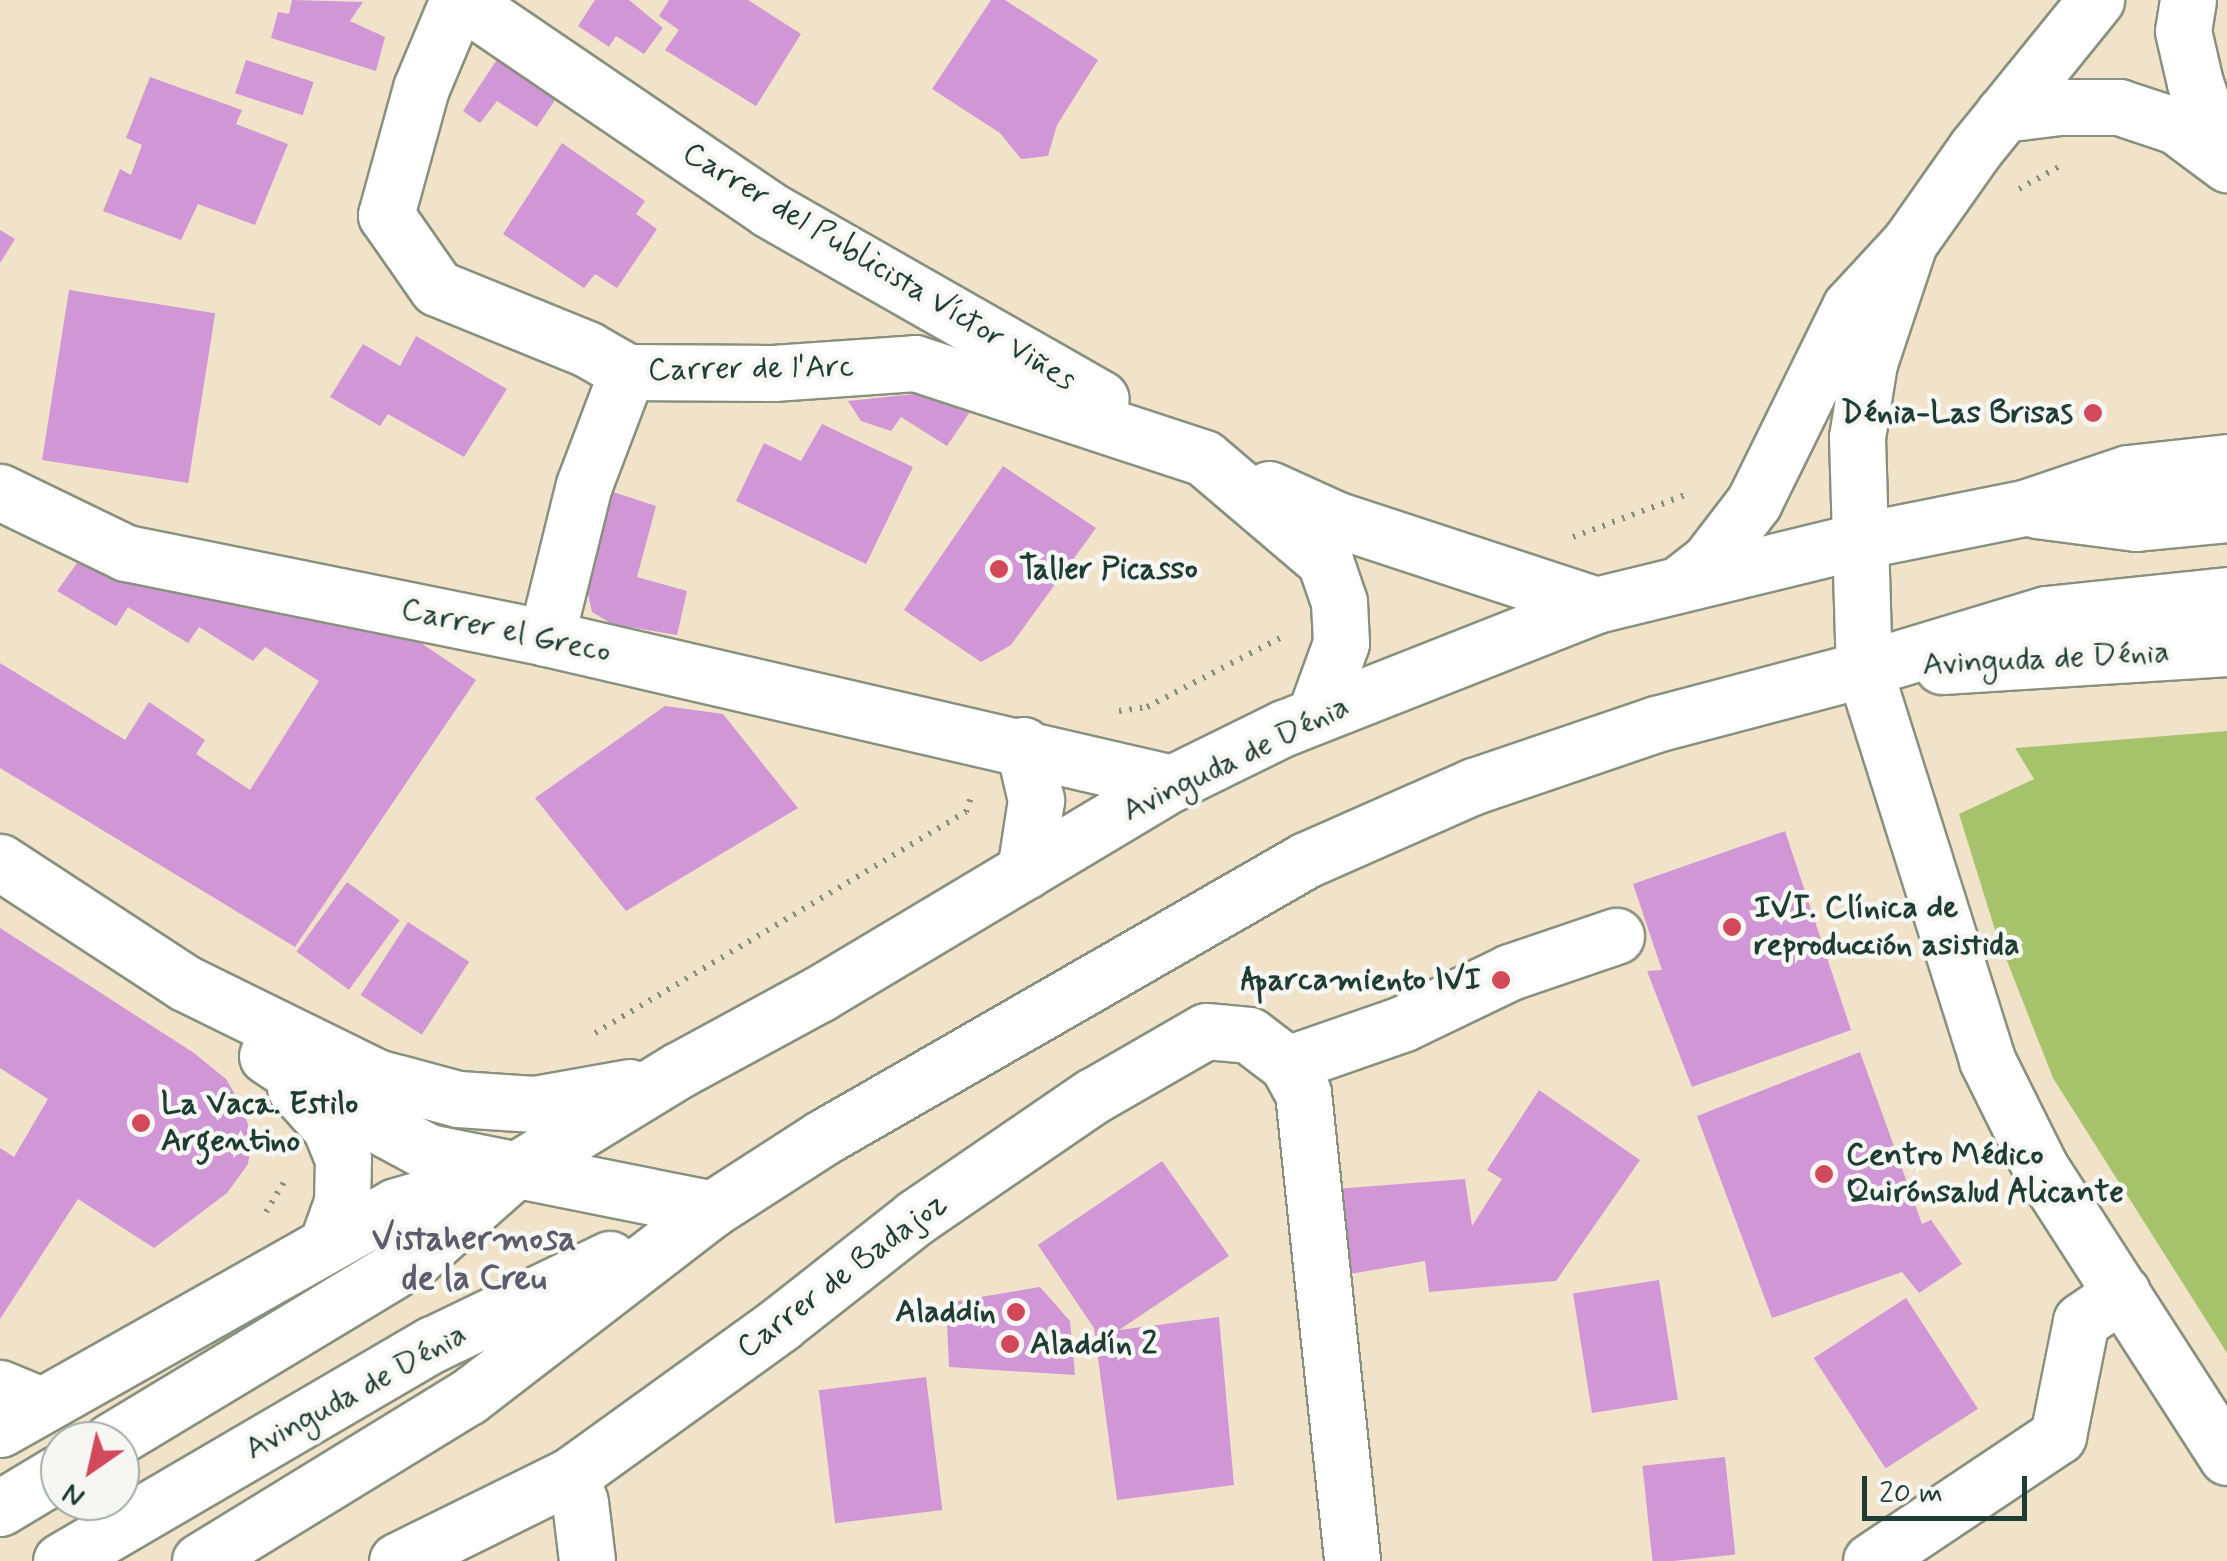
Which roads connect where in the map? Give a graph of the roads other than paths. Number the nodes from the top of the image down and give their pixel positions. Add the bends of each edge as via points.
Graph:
1 (459, 0) edge
2 (2096, 0) edge
3 (2188, 0) edge
4 (2003, 114) junction
5 (2227, 151) edge
6 (2227, 164) edge
7 (1909, 243) junction
8 (627, 372) junction
9 (1204, 458) junction
10 (2227, 462) edge
11 (0, 492) edge
12 (2024, 508) junction
13 (2227, 514) edge
14 (1859, 541) junction
15 (1682, 582) junction
16 (2227, 595) edge
17 (1596, 605) junction
18 (546, 638) junction
19 (2227, 648) edge
20 (1864, 669) junction
21 (1315, 715) junction
22 (1022, 745) junction
23 (1172, 783) junction
24 (0, 862) edge
25 (1025, 871) junction
26 (1616, 936) dead end
27 (185, 983) junction
28 (270, 1059) junction
29 (1287, 1064) junction
30 (680, 1070) junction
31 (514, 1171) junction
32 (712, 1210) junction
33 (327, 1244) junction
34 (2122, 1294) junction
35 (14, 1407) edge
36 (140, 1424) edge
37 (2227, 1458) edge
38 (571, 1475) junction
39 (40, 1484) edge
40 (0, 1508) edge
41 (61, 1561) edge
42 (200, 1561) edge
43 (398, 1561) edge
44 (587, 1561) edge
45 (1352, 1561) edge
46 (1870, 1561) edge

1 - 8 street, Carrer de l'Arc via 421,88 386,215 437,288
1 - 9 street, Carrer del Publicista Víctor Viñes via 768,209
2 - 4 street
3 - 5 street via 2183,31 2195,84
4 - 6 street via 2119,107 2176,126
4 - 7 street
7 - 14 street via 1869,363 1857,437
7 - 15 street via 1850,307 1754,502 1708,562
8 - 9 street, Carrer de l'Arc via 772,374 915,363
8 - 18 street via 584,486
9 - 17 street, Carrer del Publicista Víctor Viñes via 1334,519
9 - 21 street, Carrer del Publicista Víctor Viñes via 1324,561 1340,602 1341,643
10 - 12 street, Avinguda de Dénia via 2128,473
11 - 18 street, Carrer el Greco via 126,554
12 - 13 street, Avinguda de Dénia via 2136,523
12 - 14 street, Avinguda de Dénia
14 - 15 street, Avinguda de Dénia
14 - 20 street
15 - 17 street, Avinguda de Dénia
16 - 20 street, Avinguda de Dénia via 2046,614
17 - 21 street, Avinguda de Dénia
18 - 22 street, Carrer el Greco
19 - 20 street, Avinguda de Dénia
20 - 32 street, Avinguda de Dénia via 1656,724 1492,780 1306,860 822,1138
20 - 34 street via 1987,1060 2040,1167
21 - 23 street, Avinguda de Dénia
22 - 23 street, Carrer el Greco
22 - 25 street via 1036,800
23 - 25 street, Avinguda de Dénia
24 - 27 street
25 - 30 street, Avinguda de Dénia
26 - 29 street
27 - 28 street
27 - 30 street via 376,1078 458,1099 534,1104 618,1091
28 - 31 street via 428,1152
28 - 33 street via 330,1127 343,1159 342,1202
29 - 38 street, Carrer de Badajoz via 1249,1035 1206,1032 1109,1087 916,1217
29 - 45 street via 1303,1093
30 - 31 street, Avinguda de Dénia
31 - 32 street
31 - 33 street, Avinguda de Dénia via 396,1206
31 - 36 street, Avinguda de Dénia via 418,1256
32 - 41 street, Avinguda de Dénia via 433,1344
32 - 42 street, Avinguda de Dénia via 468,1398
33 - 35 street, Avinguda de Dénia
34 - 37 street
34 - 46 street via 2082,1321 2058,1436
38 - 43 street, Carrer de Badajoz
38 - 44 street
39 - 40 street

